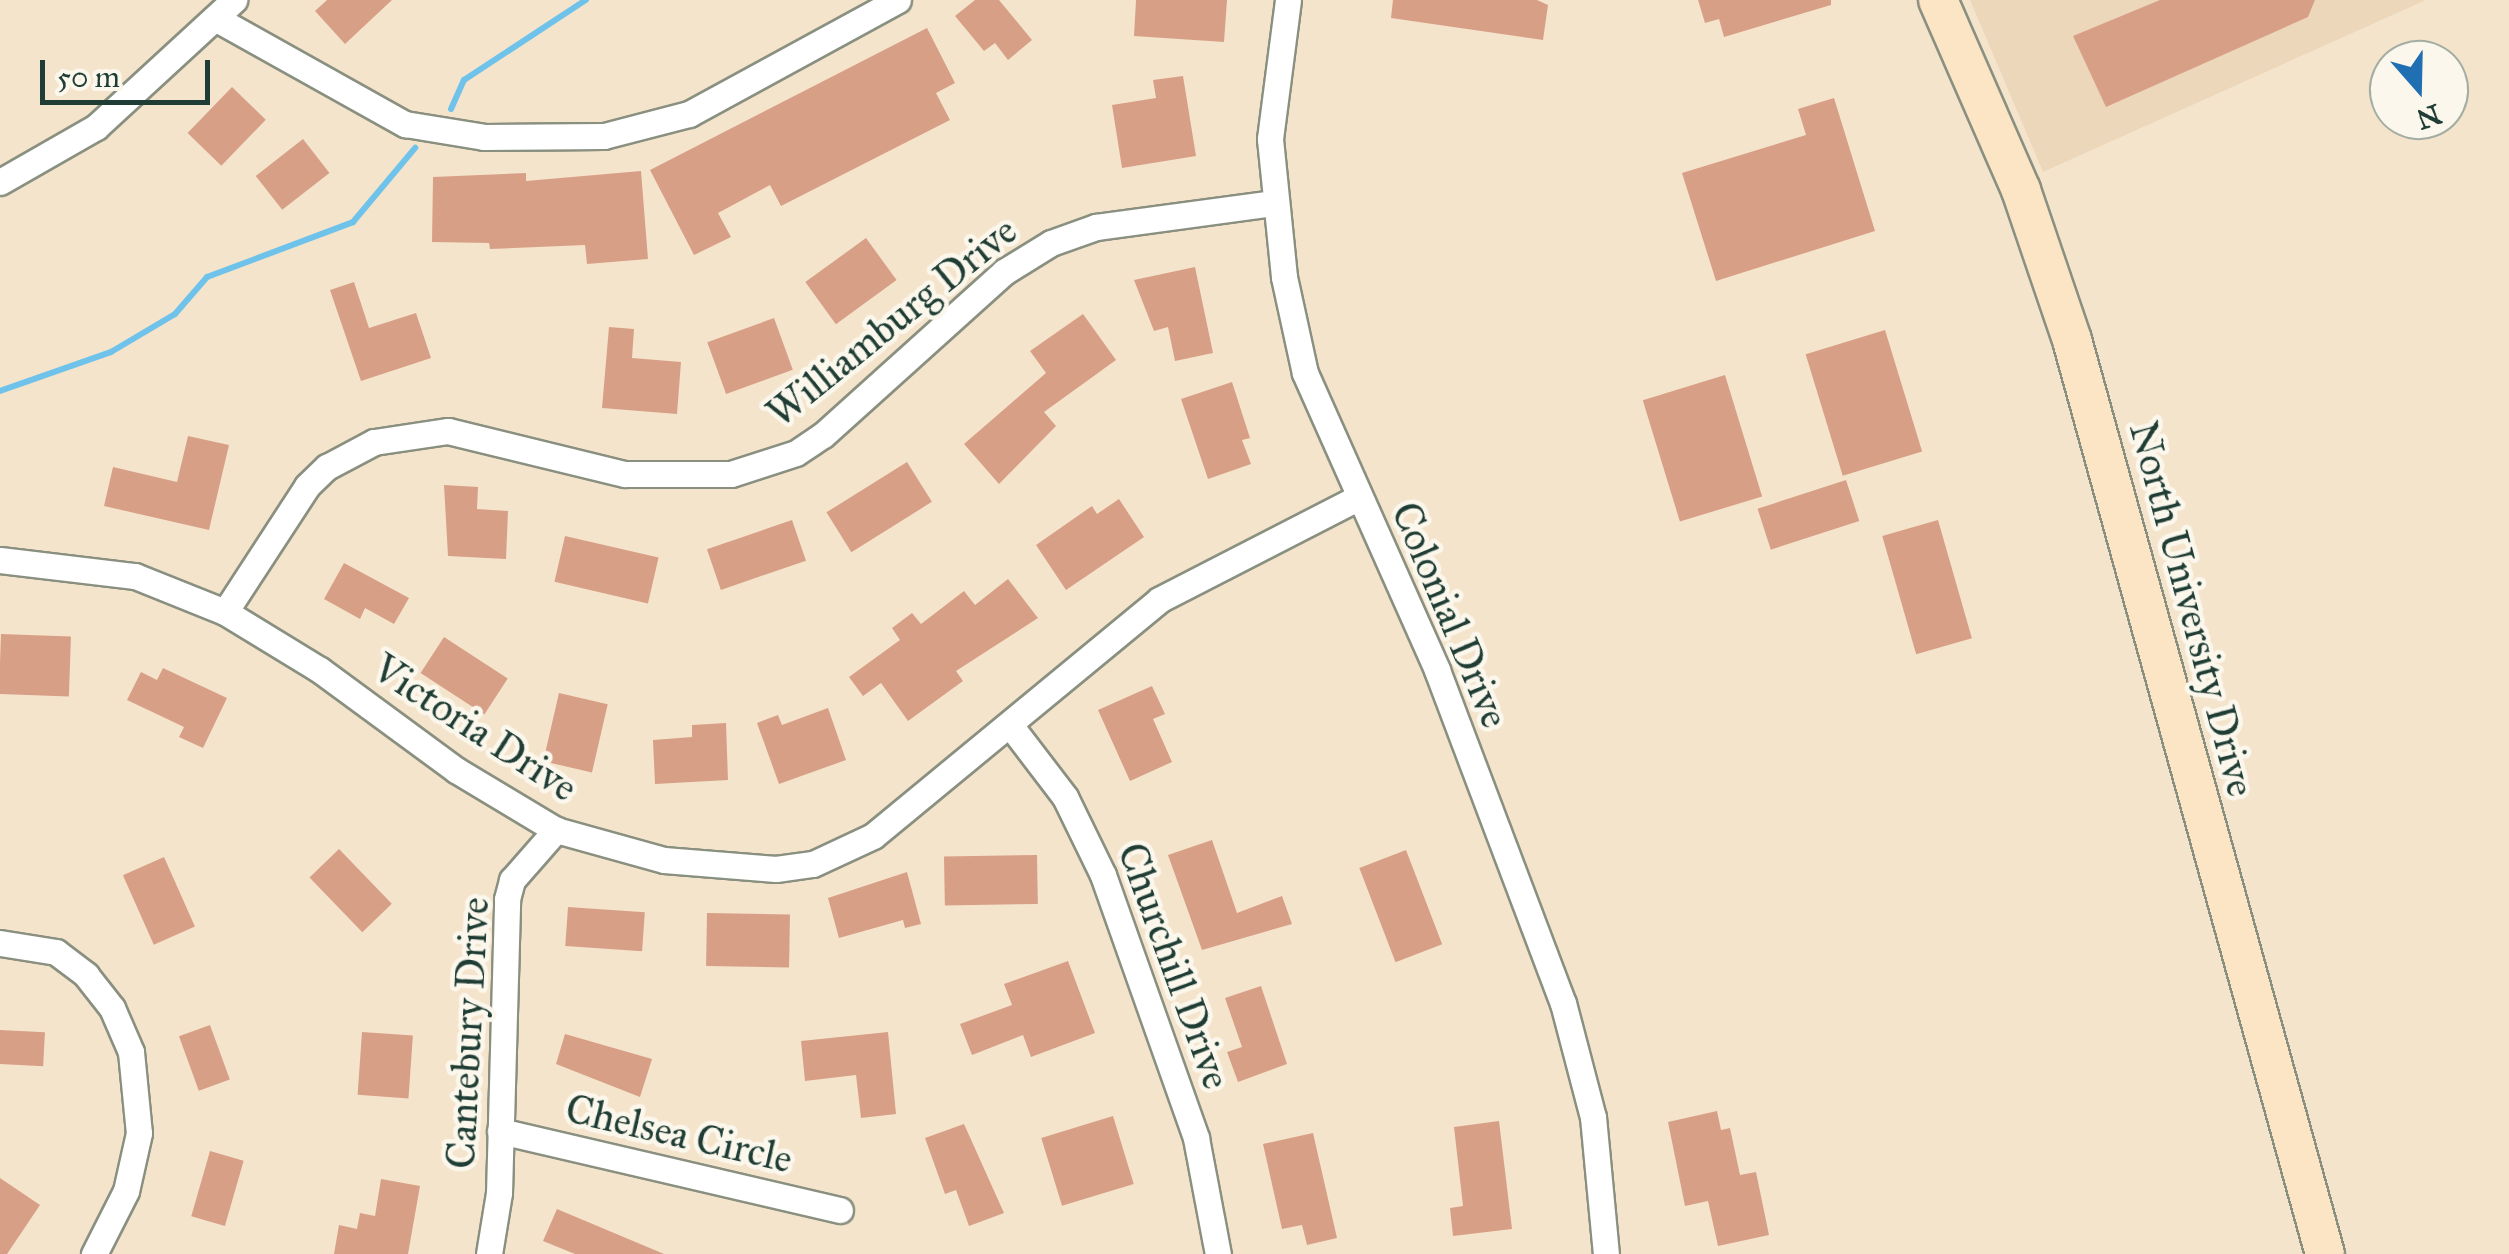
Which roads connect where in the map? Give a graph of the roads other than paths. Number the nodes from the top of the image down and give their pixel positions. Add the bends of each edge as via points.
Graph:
1 (898, 0) edge
2 (1288, 0) edge
3 (1938, 0) edge
4 (224, 9) edge
5 (0, 182) edge
6 (1274, 203) junction
7 (1358, 497) junction
8 (0, 560) edge
9 (225, 612) junction
10 (1010, 725) junction
11 (556, 830) junction
12 (0, 944) edge
13 (500, 1130) junction
14 (840, 1210) dead end
15 (94, 1254) edge
16 (489, 1254) edge
17 (1218, 1254) edge
18 (1606, 1254) edge
19 (2325, 1254) edge

1 - 4 street via 689,114 604,136 484,137 405,124
2 - 6 street, Colonial Drive via 1273,100
3 - 19 main road, North University Drive via 2022,190 2072,340
4 - 5 street via 96,128
6 - 7 street, Colonial Drive via 1305,373
6 - 9 street, Williamburg Drive via 1096,227 1050,243 1004,272 835,426 796,453 731,474 626,474 448,431 374,442 326,467 307,486
7 - 10 street, Victoria Drive via 1174,590
7 - 18 street, Colonial Drive via 1450,701 1574,1038 1592,1117
8 - 9 street, Victoria Drive via 135,576
9 - 11 street, Victoria Drive
10 - 11 street, Victoria Drive via 873,836 812,864 664,860
10 - 17 street, Churchill Drive via 1066,796 1103,875 1196,1138
11 - 13 street, Cantebury Drive via 512,880 506,899
12 - 15 street via 56,952 86,974 112,1008 131,1052 139,1133 126,1191
13 - 14 street, Chelsea Circle
13 - 16 street, Cantebury Drive

